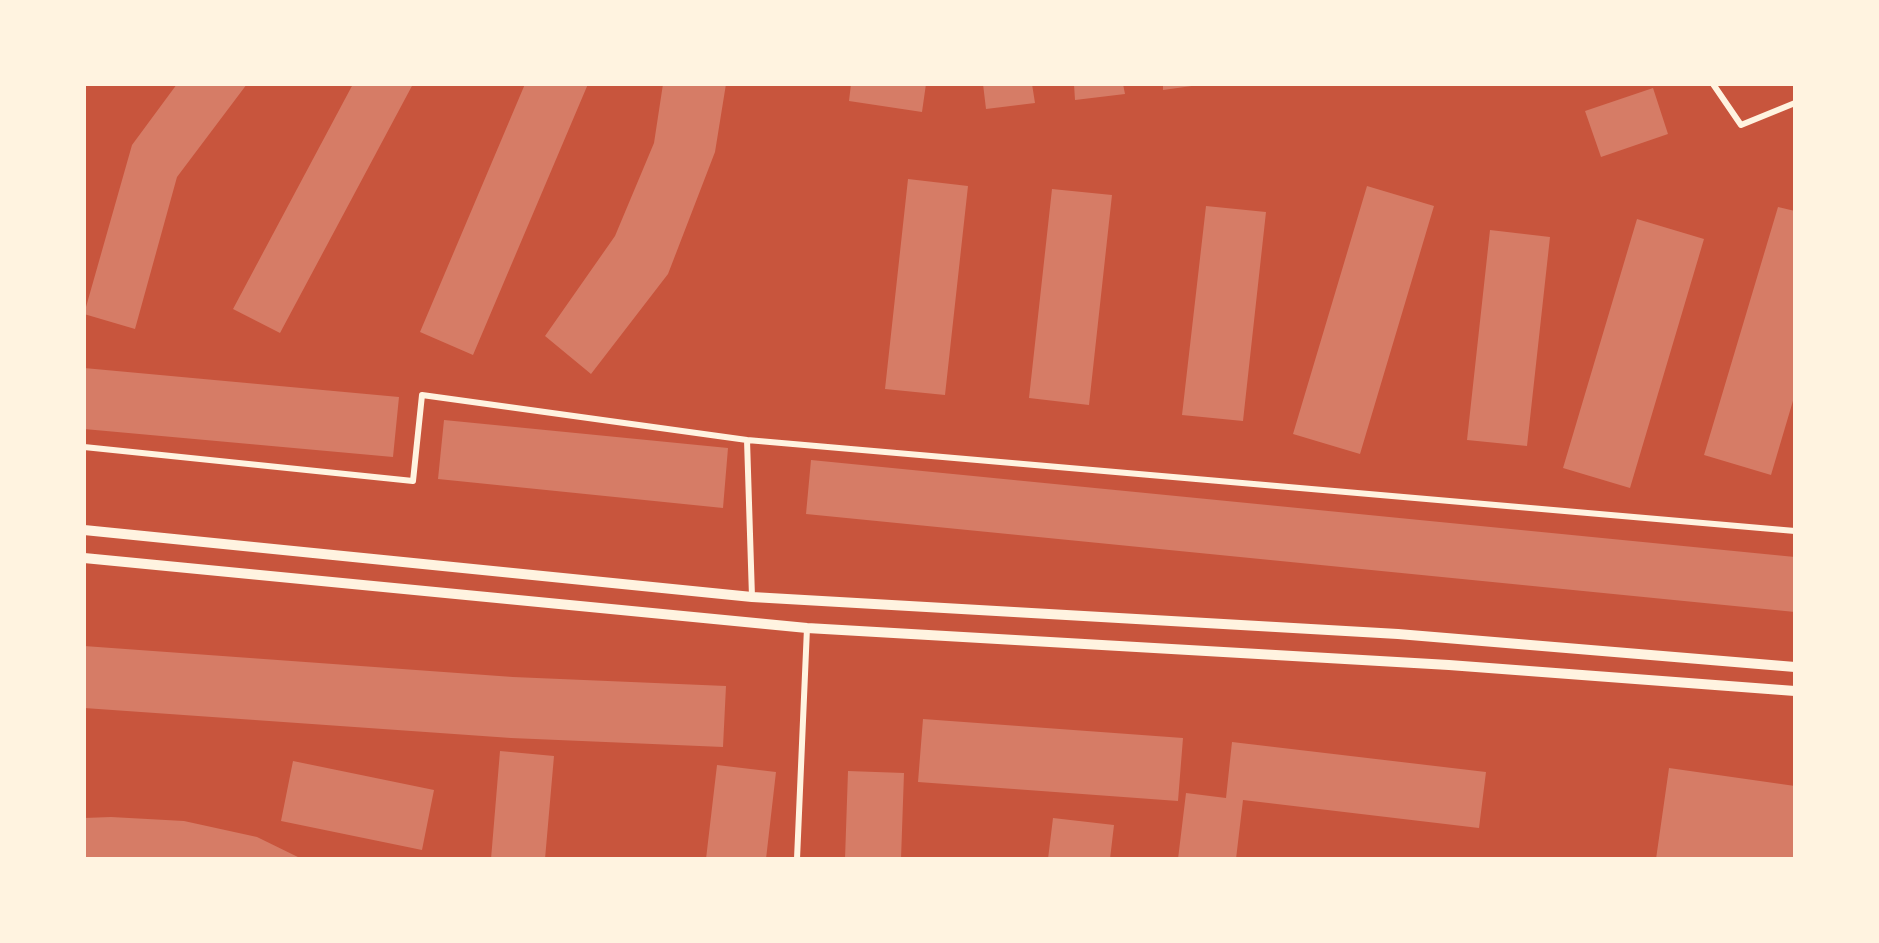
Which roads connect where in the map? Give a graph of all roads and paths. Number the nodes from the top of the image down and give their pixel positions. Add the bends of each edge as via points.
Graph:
1 (1713, 84) edge
2 (1795, 103) edge
3 (747, 440) junction
4 (84, 447) edge
5 (84, 530) edge
6 (1795, 531) edge
7 (84, 558) edge
8 (752, 597) junction
9 (807, 628) junction
10 (1795, 667) edge
11 (1795, 691) edge
12 (797, 859) edge

1 - 2 street via 1741,125
3 - 4 street via 423,395 413,481
3 - 6 street
3 - 8 street
5 - 8 street
7 - 9 street
8 - 10 street via 1398,634
9 - 11 street via 1449,665
9 - 12 street

